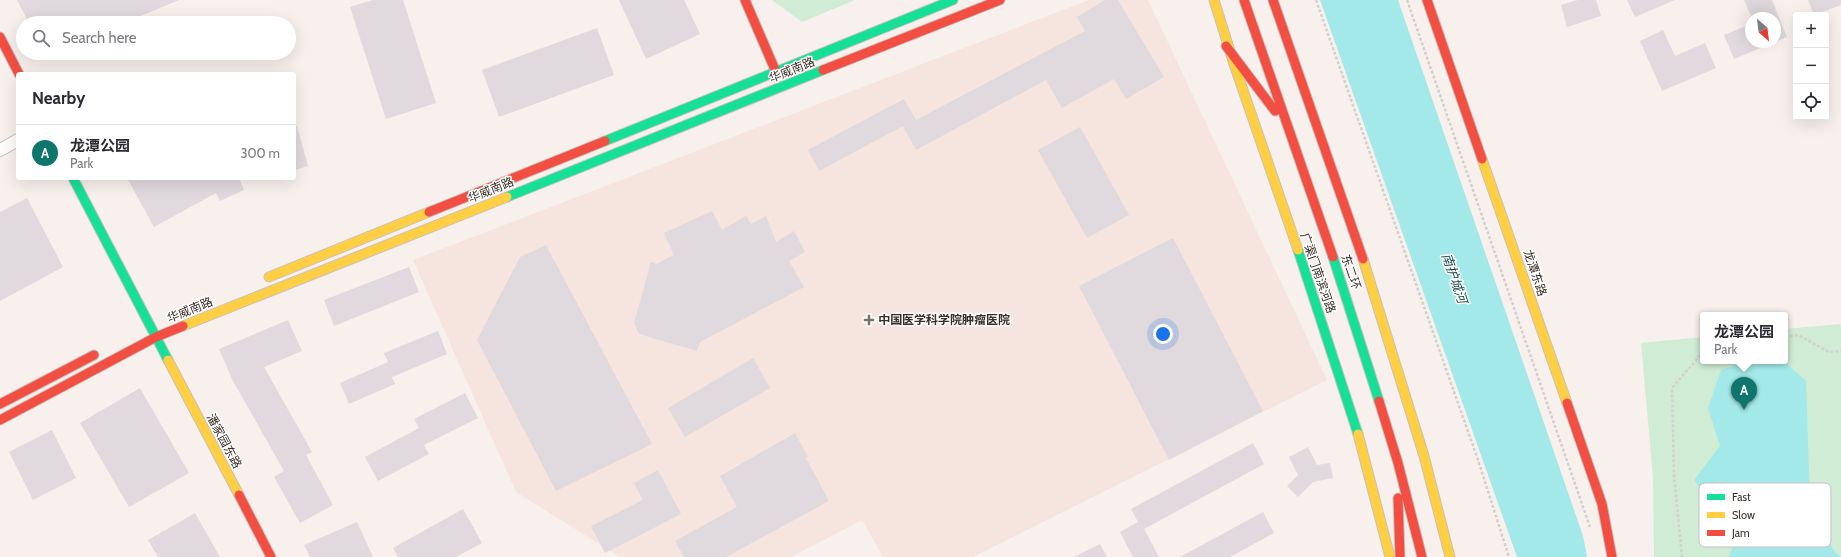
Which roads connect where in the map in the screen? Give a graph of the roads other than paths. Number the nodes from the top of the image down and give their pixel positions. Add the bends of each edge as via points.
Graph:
1 (745, 0) edge
2 (953, 0) edge
3 (1000, 0) edge
4 (1214, 0) edge
5 (1244, 0) edge
6 (1273, 0) edge
7 (1427, 0) edge
8 (0, 37) edge
9 (1226, 46) junction
10 (18, 72) edge
11 (776, 72) junction
12 (1288, 128) junction
13 (16, 141) edge
14 (0, 150) edge
15 (75, 180) edge
16 (261, 281) dead end
17 (156, 336) junction
18 (102, 350) dead end
19 (0, 404) edge
20 (0, 420) edge
21 (1398, 463) junction
22 (271, 557) edge
23 (1390, 557) edge
24 (1400, 557) edge
25 (1422, 557) edge
26 (1450, 557) edge
27 (1612, 557) edge

1 - 11 main road
2 - 11 main road, 华威南路
3 - 17 main road, 华威南路
4 - 9 main road, 广渠门南滨河路
5 - 12 main road, 东二环
6 - 26 main road, 东二环 via 1376,296 1424,456
7 - 27 main road, 龙潭东路 via 1602,504
8 - 10 main road
9 - 12 main road
9 - 23 main road, 广渠门南滨河路 via 1321,315 1368,471
11 - 16 main road, 华威南路
12 - 21 main road, 东二环 via 1350,305
13 - 14 street
15 - 17 main road, 潘家园东路
17 - 20 main road, 华威南路
17 - 22 main road, 潘家园东路
18 - 19 main road
21 - 24 main road
21 - 25 main road, 东二环

